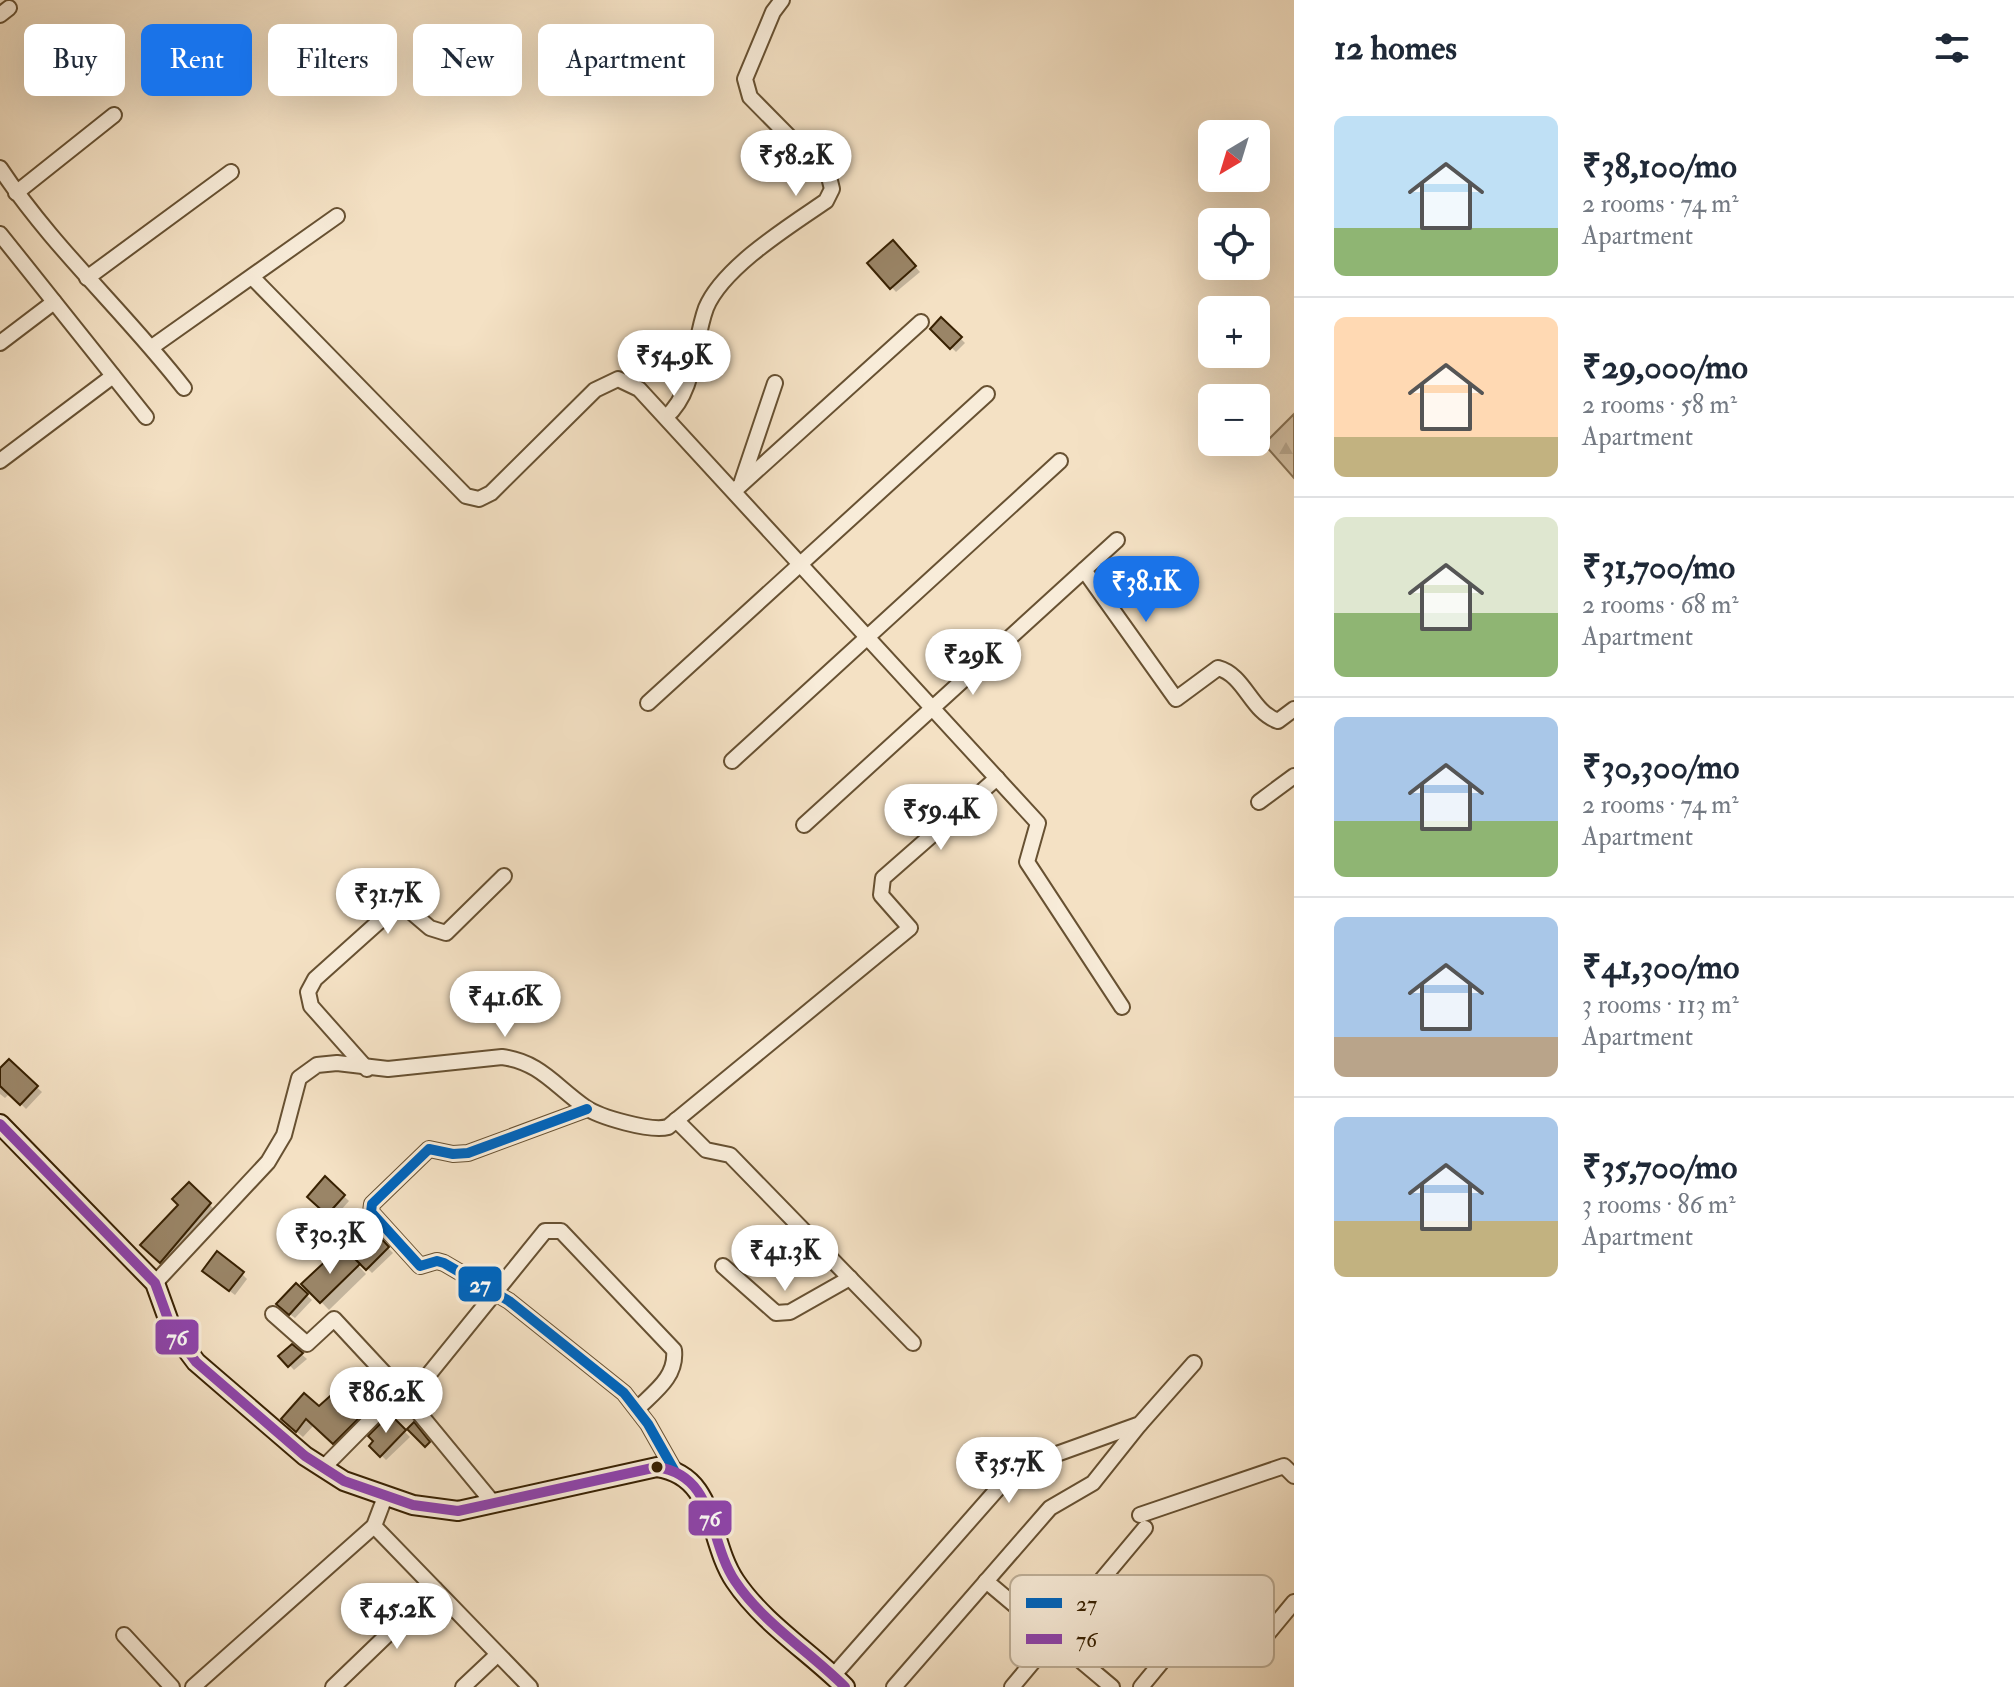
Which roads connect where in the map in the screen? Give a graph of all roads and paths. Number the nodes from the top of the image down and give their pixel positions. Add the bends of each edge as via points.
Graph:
1 (782, 0) edge
2 (114, 115) dead end
3 (0, 168) edge
4 (231, 172) dead end
5 (16, 193) junction
6 (337, 216) dead end
7 (1, 238) edge
8 (252, 277) junction
9 (87, 278) junction
10 (54, 302) junction
11 (921, 322) dead end
12 (0, 343) edge
13 (152, 347) junction
14 (113, 376) junction
15 (775, 383) dead end
16 (184, 388) dead end
17 (987, 394) dead end
18 (146, 417) dead end
19 (666, 417) junction
20 (0, 461) edge
21 (1060, 461) dead end
22 (737, 488) junction
23 (1117, 540) dead end
24 (801, 563) junction
25 (1084, 570) junction
26 (868, 637) junction
27 (648, 703) dead end
28 (933, 708) junction
29 (1294, 709) edge
30 (732, 761) dead end
31 (1294, 776) edge
32 (997, 778) junction
33 (1259, 802) dead end
34 (804, 825) dead end
35 (504, 876) dead end
36 (1122, 1007) dead end
37 (367, 1069) junction
38 (587, 1109) junction
39 (676, 1120) junction
40 (0, 1124) edge
41 (723, 1266) dead end
42 (850, 1278) junction
43 (155, 1283) junction
44 (496, 1293) junction
45 (273, 1314) dead end
46 (913, 1343) dead end
47 (1194, 1363) dead end
48 (404, 1395) junction
49 (637, 1409) junction
50 (1140, 1424) junction
51 (323, 1468) junction
52 (674, 1470) junction
53 (1294, 1476) edge
54 (385, 1497) junction
55 (494, 1504) junction
56 (374, 1526) junction
57 (1101, 1575) edge
58 (986, 1581) junction
59 (435, 1589) junction
60 (1010, 1601) edge
61 (1294, 1602) edge
62 (1274, 1626) edge
63 (124, 1635) dead end
64 (497, 1655) junction
65 (1028, 1667) edge
66 (1088, 1667) edge
67 (1158, 1667) edge
68 (839, 1682) edge
69 (172, 1687) edge
70 (193, 1687) edge
71 (333, 1687) edge
72 (463, 1687) edge
73 (530, 1687) edge
74 (894, 1687) edge
75 (1012, 1687) edge
76 (1112, 1687) edge
77 (1141, 1687) edge

1 - 19 street via 745,79 750,97 829,177 832,189 826,201 749,254 707,304 687,383
2 - 5 street
3 - 5 street
4 - 9 street
5 - 9 street
6 - 8 street
7 - 10 street
8 - 13 street
8 - 19 street via 466,496 479,499 491,493 595,390 618,379 639,389
9 - 13 street
10 - 12 street
10 - 14 street
11 - 22 street
13 - 16 street
14 - 18 street
14 - 20 street
15 - 22 street
17 - 24 street
19 - 22 street
21 - 26 street
22 - 24 street
23 - 25 street
24 - 26 street
24 - 27 street
25 - 28 street
25 - 29 street via 1176,699 1218,668 1228,671 1266,717 1278,721
26 - 28 street
26 - 30 street
28 - 32 street
28 - 34 street
31 - 33 street
32 - 36 street via 1038,823 1027,862
32 - 39 street via 883,878 881,895 910,928
35 - 37 street via 446,933 430,928 403,905 393,909 315,979 308,992 311,1006
37 - 38 street via 517,1059 545,1072
37 - 43 street via 317,1065 299,1078 284,1135 268,1162
38 - 39 street via 658,1130
38 - 44 street via 468,1153 429,1149 372,1204 371,1212 412,1261 420,1266 444,1263
39 - 42 street via 706,1150 730,1155
40 - 43 street
41 - 42 street via 776,1313 790,1312
42 - 46 street
43 - 51 street via 172,1330 196,1362
44 - 48 street
44 - 49 street via 624,1393
44 - 49 street via 545,1231 561,1231 674,1350 670,1375
45 - 48 street via 307,1344 334,1319
47 - 50 street
48 - 51 street
48 - 55 street
49 - 52 street
50 - 58 street via 1093,1483 1050,1508
50 - 68 street via 1015,1469
51 - 54 street
52 - 55 street via 657,1467
52 - 68 street via 693,1481 734,1580
53 - 57 street via 1284,1466 1142,1522
54 - 55 street via 458,1511
54 - 56 street
56 - 59 street
56 - 70 street
58 - 60 street
58 - 74 street
59 - 64 street
59 - 71 street
61 - 62 street
63 - 69 street
64 - 72 street
64 - 73 street
65 - 75 street
66 - 76 street
67 - 77 street

